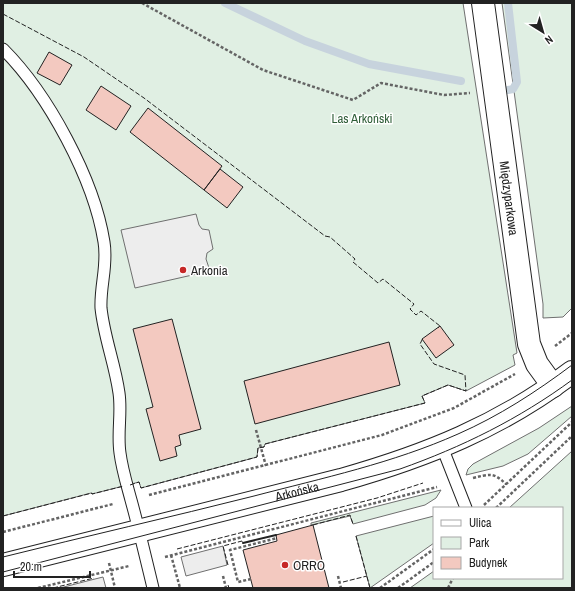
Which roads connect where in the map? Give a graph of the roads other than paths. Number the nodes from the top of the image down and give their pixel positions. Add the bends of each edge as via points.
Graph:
1 (483, 3) edge
2 (3, 49) edge
3 (566, 379) edge
4 (442, 447) junction
5 (466, 507) edge
6 (139, 531) junction
7 (3, 564) edge
8 (153, 588) edge

1 - 3 street, Międzyparkowa via 529,344 535,361
2 - 6 lane via 37,89 78,161 94,203 104,241 106,262 101,286 104,327 119,391 120,453
3 - 4 street, Arkońska via 498,420
4 - 5 lane
4 - 6 street, Arkońska via 369,472
6 - 7 street, Arkońska
6 - 8 lane

